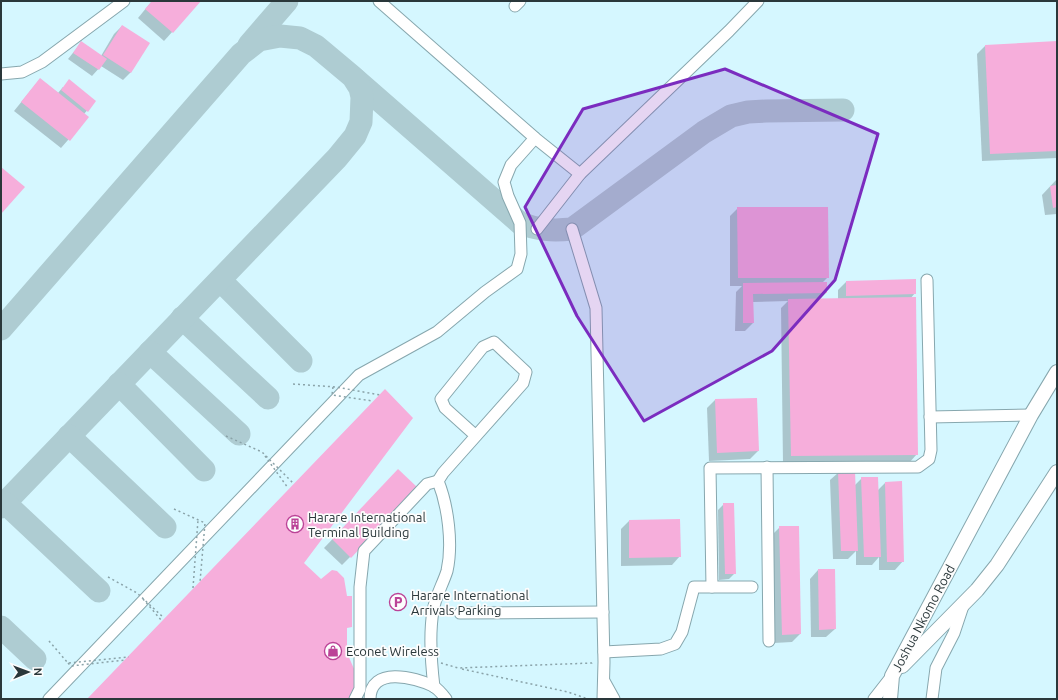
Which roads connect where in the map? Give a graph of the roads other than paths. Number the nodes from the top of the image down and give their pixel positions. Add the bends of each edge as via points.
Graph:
1 (124, 1) edge
2 (379, 1) edge
3 (758, 1) edge
4 (1, 74) edge
5 (535, 138) junction
6 (580, 174) junction
7 (572, 228) dead end
8 (537, 229) dead end
9 (927, 280) dead end
10 (1057, 372) edge
11 (1031, 415) junction
12 (930, 416) junction
13 (476, 436) junction
14 (767, 467) junction
15 (1057, 472) edge
16 (438, 481) junction
17 (712, 587) junction
18 (752, 587) dead end
19 (963, 606) junction
20 (603, 612) junction
21 (460, 613) dead end
22 (769, 641) dead end
23 (604, 652) junction
24 (892, 676) junction
25 (604, 682) junction
26 (434, 687) junction
27 (49, 699) edge
28 (355, 699) edge
29 (370, 699) edge
30 (446, 699) edge
31 (594, 699) edge
32 (603, 699) edge
33 (614, 699) edge
34 (874, 699) edge
35 (890, 699) edge
36 (932, 699) edge

1 - 4 street via 42,62 22,72
2 - 5 street
3 - 6 street
5 - 6 street
5 - 27 street via 511,165 504,182 520,223 522,254 517,269 437,332 359,375
6 - 8 street
7 - 20 street via 596,308
9 - 12 street
10 - 11 main road, Joshua Nkomo Road
11 - 12 street
11 - 24 main road, Joshua Nkomo Road
12 - 14 street via 931,450 929,458 918,467
13 - 13 street via 523,383 526,372 494,342 483,347 441,399 445,408
13 - 16 street
14 - 17 street via 710,468
14 - 22 street
15 - 19 main road, Joshua Nkomo Road via 997,565
16 - 26 street via 444,497 449,538 447,569 433,610 431,660
16 - 28 street via 427,484 364,551 360,587 360,689
17 - 18 street
17 - 23 street via 694,587 682,632 675,644 661,649
19 - 24 main road, Joshua Nkomo Road
19 - 36 street via 954,633 936,668
20 - 21 street
20 - 23 street
23 - 25 street
24 - 34 street
24 - 35 main road
25 - 31 street
25 - 32 street
25 - 33 street
26 - 29 street via 402,676 387,677 375,685
26 - 30 street

